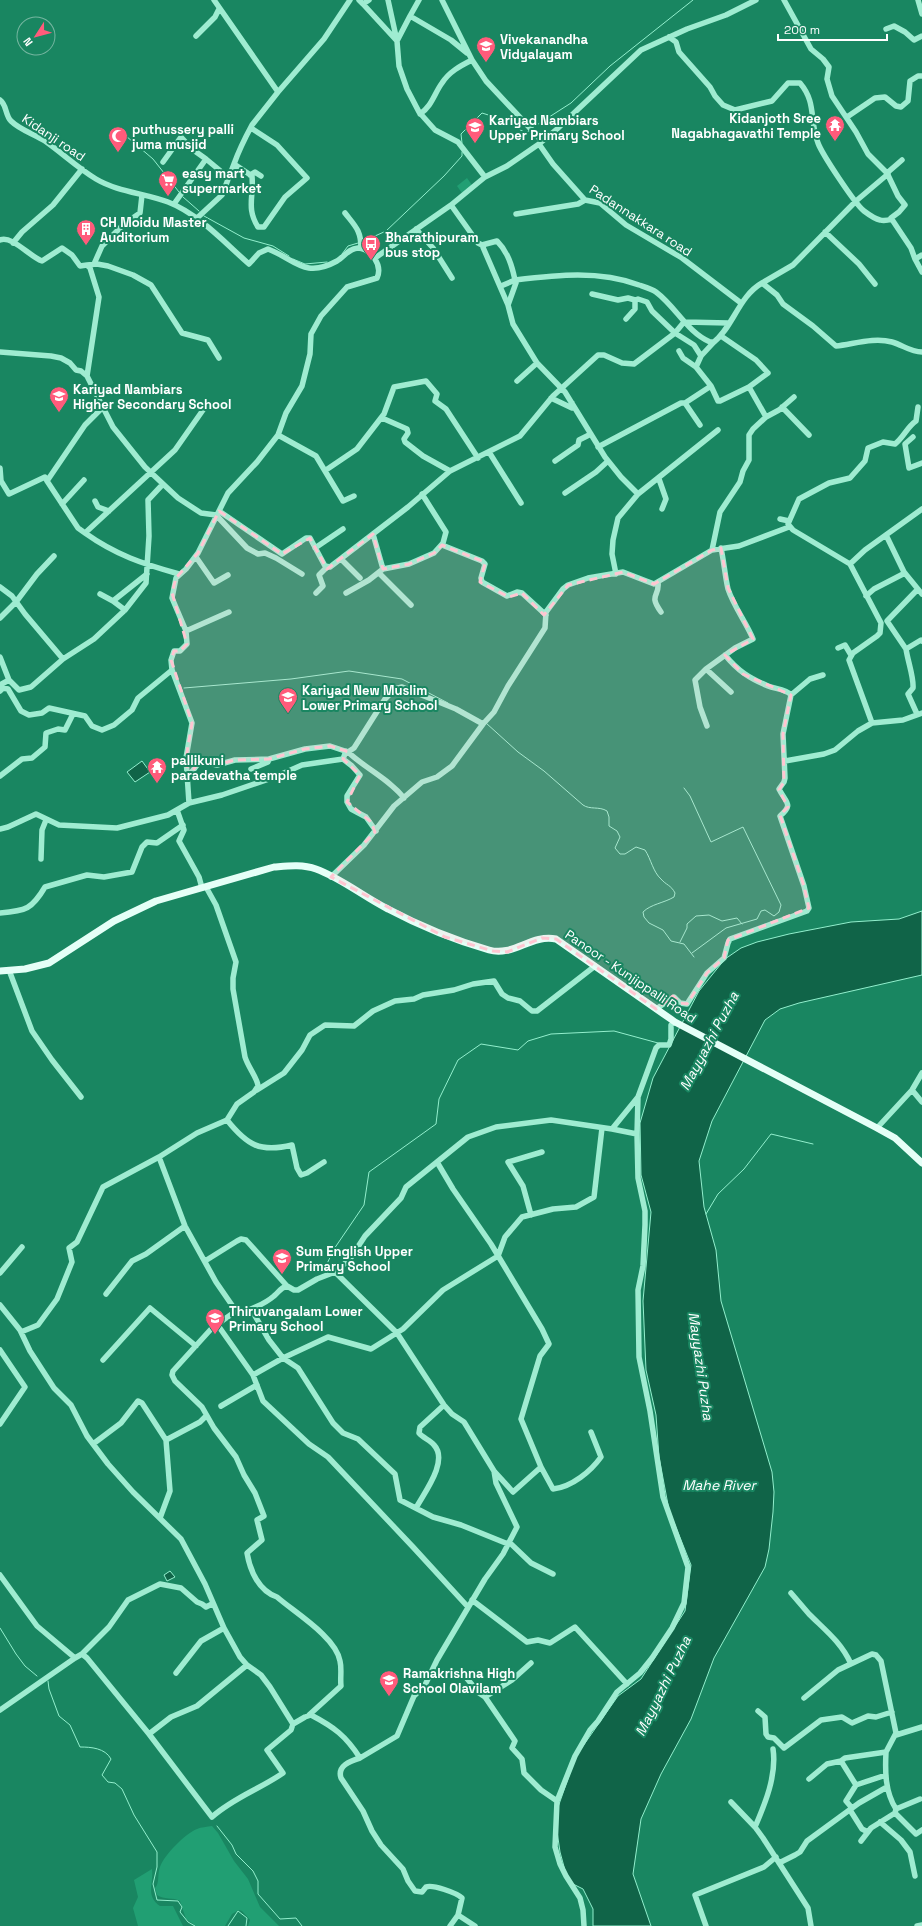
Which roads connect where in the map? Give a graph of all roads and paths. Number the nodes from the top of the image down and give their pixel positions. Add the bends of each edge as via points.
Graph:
1 (214, 0) edge
2 (350, 0) edge
3 (369, 0) edge
4 (388, 0) edge
5 (419, 0) edge
6 (442, 0) edge
7 (756, 0) edge
8 (784, 0) edge
9 (918, 0) edge
10 (361, 2) edge
11 (219, 9) junction
12 (922, 14) edge
13 (410, 16) junction
14 (886, 29) dead end
15 (196, 36) dead end
16 (922, 36) edge
17 (669, 37) junction
18 (397, 41) junction
19 (469, 54) junction
20 (472, 60) junction
21 (922, 76) edge
22 (278, 92) junction
23 (0, 100) edge
24 (420, 114) junction
25 (847, 117) junction
26 (251, 128) junction
27 (541, 142) junction
28 (206, 160) junction
29 (902, 160) dead end
30 (163, 162) dead end
31 (234, 164) junction
32 (83, 170) junction
33 (888, 173) junction
34 (250, 175) junction
35 (261, 176) dead end
36 (485, 177) junction
37 (229, 178) junction
38 (142, 195) junction
39 (585, 200) junction
40 (856, 201) junction
41 (174, 204) junction
42 (451, 205) junction
43 (344, 213) dead end
44 (516, 214) dead end
45 (882, 216) dead end
46 (196, 218) junction
47 (890, 220) junction
48 (416, 229) junction
49 (825, 232) junction
50 (0, 240) edge
51 (14, 243) junction
52 (482, 245) junction
53 (361, 248) junction
54 (922, 255) edge
55 (375, 258) junction
56 (914, 259) junction
57 (94, 264) junction
58 (87, 265) junction
59 (922, 272) edge
60 (452, 278) dead end
61 (516, 280) junction
62 (762, 283) junction
63 (875, 284) dead end
64 (501, 286) junction
65 (592, 294) dead end
66 (635, 300) junction
67 (741, 303) junction
68 (508, 305) junction
69 (626, 319) dead end
70 (685, 322) junction
71 (728, 323) junction
72 (675, 333) junction
73 (721, 336) junction
74 (714, 342) junction
75 (679, 351) dead end
76 (0, 352) edge
77 (922, 352) edge
78 (701, 356) junction
79 (219, 358) dead end
80 (537, 363) junction
81 (696, 367) junction
82 (88, 376) junction
83 (517, 381) dead end
84 (711, 386) junction
85 (749, 387) junction
86 (562, 388) junction
87 (794, 397) dead end
88 (551, 398) junction
89 (685, 402) junction
90 (572, 403) junction
91 (104, 406) junction
92 (918, 407) dead end
93 (782, 408) junction
94 (203, 410) dead end
95 (766, 417) junction
96 (382, 418) junction
97 (700, 425) dead end
98 (718, 430) dead end
99 (591, 434) junction
100 (278, 435) junction
101 (809, 435) dead end
102 (913, 437) dead end
103 (598, 447) junction
104 (489, 452) junction
105 (478, 458) junction
106 (555, 461) dead end
107 (608, 461) junction
108 (922, 463) edge
109 (0, 468) edge
110 (326, 470) junction
111 (151, 471) junction
112 (450, 471) junction
113 (659, 478) junction
114 (84, 480) dead end
115 (47, 481) junction
116 (163, 484) junction
117 (566, 493) dead end
118 (422, 494) junction
119 (638, 494) junction
120 (354, 496) dead end
121 (95, 501) dead end
122 (521, 503) dead end
123 (62, 504) junction
124 (662, 509) dead end
125 (922, 509) edge
126 (109, 511) junction
127 (218, 513) junction
128 (780, 519) dead end
129 (789, 524) junction
130 (343, 529) dead end
131 (85, 533) junction
132 (373, 534) junction
133 (886, 535) junction
134 (442, 545) junction
135 (315, 548) junction
136 (721, 548) junction
137 (712, 550) junction
138 (54, 556) dead end
139 (196, 557) junction
140 (341, 559) junction
141 (850, 564) junction
142 (148, 566) junction
143 (327, 567) junction
144 (381, 571) junction
145 (905, 573) junction
146 (147, 574) junction
147 (180, 574) junction
148 (302, 574) dead end
149 (616, 574) junction
150 (228, 575) dead end
151 (360, 578) dead end
152 (658, 582) junction
153 (0, 586) edge
154 (920, 592) edge
155 (316, 593) dead end
156 (346, 593) dead end
157 (100, 594) dead end
158 (866, 596) junction
159 (113, 601) junction
160 (16, 602) junction
161 (411, 605) dead end
162 (125, 610) junction
163 (229, 612) dead end
164 (661, 612) dead end
165 (546, 615) junction
166 (0, 618) edge
167 (186, 631) junction
168 (922, 641) edge
169 (838, 648) dead end
170 (906, 649) junction
171 (725, 655) junction
172 (852, 655) junction
173 (0, 657) edge
174 (63, 659) junction
175 (172, 670) junction
176 (706, 670) junction
177 (823, 675) dead end
178 (9, 680) junction
179 (0, 685) edge
180 (0, 691) edge
181 (731, 692) dead end
182 (791, 695) junction
183 (920, 713) edge
184 (73, 714) junction
185 (484, 723) junction
186 (872, 723) junction
187 (707, 726) dead end
188 (347, 751) junction
189 (269, 759) junction
190 (344, 759) junction
191 (785, 761) junction
192 (251, 769) dead end
193 (0, 776) edge
194 (188, 777) junction
195 (404, 798) junction
196 (188, 803) junction
197 (177, 810) junction
198 (46, 820) junction
199 (183, 825) junction
200 (0, 829) edge
201 (376, 831) junction
202 (41, 859) dead end
203 (331, 877) junction
204 (204, 888) junction
205 (0, 913) edge
206 (595, 966) junction
207 (9, 970) junction
208 (0, 971) edge
209 (656, 1009) junction
210 (675, 1022) junction
211 (922, 1073) edge
212 (257, 1090) junction
213 (912, 1090) junction
214 (81, 1097) dead end
215 (638, 1097) junction
216 (922, 1102) edge
217 (226, 1120) junction
218 (602, 1128) junction
219 (877, 1128) junction
220 (612, 1129) junction
221 (637, 1134) junction
222 (542, 1152) dead end
223 (159, 1157) junction
224 (324, 1162) dead end
225 (437, 1162) junction
226 (922, 1163) edge
227 (531, 1215) junction
228 (185, 1226) junction
229 (22, 1247) dead end
230 (498, 1256) junction
231 (205, 1261) junction
232 (0, 1272) edge
233 (335, 1272) junction
234 (287, 1286) junction
235 (106, 1294) dead end
236 (0, 1305) edge
237 (251, 1309) junction
238 (236, 1311) junction
239 (217, 1324) junction
240 (21, 1332) junction
241 (397, 1333) junction
242 (196, 1346) junction
243 (0, 1350) edge
244 (283, 1358) junction
245 (103, 1360) dead end
246 (253, 1375) junction
247 (257, 1385) junction
248 (444, 1405) junction
249 (221, 1406) dead end
250 (206, 1416) junction
251 (0, 1424) edge
252 (591, 1432) dead end
253 (166, 1440) junction
254 (93, 1444) junction
255 (541, 1467) junction
256 (494, 1470) junction
257 (416, 1508) junction
258 (160, 1518) junction
259 (508, 1543) junction
260 (553, 1574) dead end
261 (0, 1575) edge
262 (791, 1593) dead end
263 (472, 1600) junction
264 (212, 1604) junction
265 (468, 1607) junction
266 (224, 1628) junction
267 (82, 1654) junction
268 (75, 1658) junction
269 (531, 1663) dead end
270 (851, 1664) junction
271 (247, 1665) junction
272 (176, 1672) dead end
273 (464, 1675) dead end
274 (627, 1684) junction
275 (485, 1697) junction
276 (804, 1698) dead end
277 (0, 1710) edge
278 (758, 1711) dead end
279 (892, 1712) junction
280 (309, 1715) junction
281 (293, 1724) junction
282 (922, 1727) edge
283 (149, 1734) junction
284 (896, 1735) junction
285 (772, 1749) dead end
286 (886, 1752) junction
287 (360, 1758) junction
288 (841, 1760) junction
289 (886, 1775) junction
290 (809, 1779) dead end
291 (856, 1785) junction
292 (887, 1787) junction
293 (920, 1799) dead end
294 (557, 1801) junction
295 (731, 1802) dead end
296 (851, 1809) junction
297 (896, 1811) junction
298 (880, 1822) junction
299 (755, 1827) junction
300 (922, 1830) edge
301 (868, 1832) junction
302 (861, 1841) dead end
303 (777, 1860) junction
304 (914, 1876) dead end
305 (458, 1915) junction
306 (922, 1924) edge
307 (450, 1926) edge
308 (474, 1926) edge
309 (584, 1926) edge
310 (706, 1926) edge
311 (811, 1926) edge
312 (917, 1926) edge

1 - 11 street
2 - 22 street via 324,40
3 - 10 street
4 - 18 street
5 - 13 street
6 - 19 street, Padannakkara road
7 - 17 street via 726,16
8 - 25 street via 811,49 829,67 827,79 832,96
9 - 12 street
10 - 18 street
11 - 15 street
11 - 22 street
13 - 18 street
13 - 19 street via 451,40
14 - 16 street via 894,26 914,40
17 - 27 street via 641,50
17 - 40 street via 676,42 679,52 723,105 735,110 772,101 788,83 800,83 808,92 818,144
18 - 24 street via 399,66
19 - 20 street, Padannakkara road
20 - 24 street via 456,68 446,78 429,107
20 - 27 street, Padannakkara road via 486,81
21 - 25 street via 910,81 908,102 901,107 885,98 875,98
22 - 26 street
23 - 32 street, Kidanji road via 12,122 43,140
24 - 36 street via 435,130 460,145
25 - 33 street via 868,154
26 - 31 street via 241,144
26 - 34 street via 277,145 306,178 285,197 264,227 258,227 250,208
27 - 36 street via 507,166
27 - 39 street, Padannakkara road via 553,164
28 - 30 street via 192,150 181,137
28 - 37 street
28 - 41 street
29 - 33 street
31 - 34 street
31 - 37 street
32 - 38 street, Kidanji road via 105,183
32 - 51 street via 53,205 22,232
33 - 40 street
33 - 47 street via 905,205
34 - 35 street via 255,172
36 - 42 street
37 - 46 street via 222,195
38 - 41 street, Kidanji road
38 - 57 street via 140,213 119,228 102,246
39 - 44 street via 578,204
39 - 67 street, Padannakkara road via 600,203 626,225 682,258
40 - 47 street via 863,211 880,220
40 - 49 street
41 - 46 street, Kidanji road
42 - 48 street
42 - 52 street
43 - 53 street via 358,229
45 - 47 street
46 - 53 street, Kidanji road via 249,264 259,253 268,249 291,263 315,268 337,261 351,249
47 - 56 street via 911,248
48 - 55 street
48 - 60 street via 433,248
49 - 62 street via 793,265
49 - 63 street via 859,264
50 - 51 street via 4,238
51 - 58 street via 42,261 62,248 68,250 80,266
52 - 61 street via 497,241 503,247
52 - 64 street
53 - 55 street
54 - 56 street
55 - 100 street via 379,272 377,278 348,287 327,308 311,334 306,374
56 - 59 street
57 - 58 street
57 - 79 street via 126,272 151,285 182,333 208,340
58 - 82 street via 98,297
61 - 64 street
61 - 68 street
61 - 70 street via 564,275 597,275 623,279 656,292
62 - 67 street
62 - 77 street via 783,304 836,346 878,341 892,342 909,350
64 - 68 street
65 - 66 street via 618,300
66 - 69 street via 636,309
66 - 72 street via 647,302 652,311
67 - 71 street
68 - 80 street via 513,324
70 - 71 street
70 - 72 street
70 - 74 street via 703,337
71 - 73 street
72 - 78 street via 694,345
72 - 86 street via 634,364 622,364 604,355 598,355
73 - 74 street
73 - 85 street via 756,360 768,373
74 - 78 street
75 - 81 street
76 - 82 street via 62,358
78 - 81 street
80 - 83 street
80 - 86 street
81 - 84 street
82 - 91 street
84 - 85 street via 718,401
84 - 89 street
85 - 95 street
86 - 88 street
86 - 90 street
87 - 93 street
88 - 90 street via 572,408
88 - 104 street via 520,436
89 - 97 street
89 - 103 street
90 - 99 street
91 - 111 street via 113,427
91 - 115 street via 85,425
92 - 129 street via 916,420 908,426 901,440 895,444 883,442 868,448 865,461 850,478 829,482 799,499
93 - 95 street
93 - 101 street
94 - 111 street via 175,450
95 - 137 street via 749,435 749,460 740,482 720,512
96 - 105 street via 394,387 426,381 437,394 435,401 446,409
96 - 110 street via 357,449
96 - 112 street via 407,429 405,442 423,456
98 - 113 street
99 - 103 street
99 - 106 street via 579,440 578,445
100 - 110 street via 316,456
100 - 127 street via 228,493
102 - 108 street via 905,444 908,468
103 - 107 street
104 - 105 street
104 - 122 street
105 - 112 street
107 - 117 street
107 - 119 street
109 - 115 street via 2,481 9,494 45,477
110 - 120 street via 343,501
111 - 116 street
111 - 126 street
112 - 118 street
113 - 119 street
113 - 124 street via 666,499
114 - 123 street
115 - 123 street
116 - 127 street via 188,506 201,513
116 - 142 street via 148,500
118 - 132 street
118 - 134 street via 446,532
119 - 149 street via 616,522 612,554
121 - 126 street via 98,507
123 - 131 street via 78,528
125 - 133 street
126 - 131 street
127 - 135 street via 282,554 306,538 310,538
127 - 139 street
127 - 148 street via 247,548 258,554 264,553 276,558
128 - 129 street
129 - 136 street via 739,546
129 - 141 street
130 - 135 street
131 - 142 street via 108,549
132 - 140 street
132 - 144 street
133 - 141 street
133 - 145 street
134 - 144 street via 434,553 410,564
134 - 165 street via 482,561 485,564 482,582 507,596 522,593
135 - 143 street
136 - 137 street
136 - 171 street via 728,588 753,639
137 - 152 street
138 - 160 street
139 - 147 street
139 - 150 street via 214,583
140 - 143 street
140 - 151 street
141 - 158 street
142 - 146 street
142 - 147 street
143 - 155 street via 319,575 323,586
144 - 156 street
144 - 161 street
145 - 154 street
145 - 158 street
146 - 159 street
146 - 162 street via 146,583
147 - 167 street via 172,598
149 - 152 street via 623,572 654,584
149 - 165 street via 588,578 568,585 562,589
152 - 164 street via 654,602
153 - 160 street
154 - 170 street via 887,621
157 - 159 street
158 - 172 street via 881,623 880,633
159 - 162 street
160 - 166 street
160 - 174 street
162 - 174 street via 94,639
163 - 167 street
165 - 185 street via 546,628 494,712
167 - 175 street via 187,644 180,651 174,651 170,660
168 - 170 street
169 - 172 street via 845,645
170 - 183 street via 913,680 913,688 908,694
171 - 176 street
171 - 182 street via 743,674
172 - 186 street via 849,660
173 - 178 street
174 - 178 street via 31,687 19,690
175 - 184 street via 138,698 132,710 114,725 102,730 92,726 85,716
175 - 194 street via 192,724 186,758
176 - 181 street
176 - 187 street via 695,680
177 - 182 street via 810,679
178 - 179 street
180 - 184 street via 3,688 8,689 21,711 29,716 42,713 49,708
182 - 191 street via 783,734
183 - 186 street via 903,720
184 - 193 street via 65,730 58,729 46,733 45,747 32,758 22,759
185 - 188 street via 402,687 388,695 354,748
185 - 195 street via 448,770 422,782
186 - 191 street via 835,750
188 - 189 street via 330,746 305,749
188 - 190 street
188 - 195 street via 388,782
189 - 192 street via 268,762
189 - 194 street via 235,760 217,765 203,760
190 - 196 street via 302,765 222,795
190 - 201 street via 360,775 347,796 347,802 351,809 366,817
191 - 209 street via 784,782 779,789 788,807 780,816 804,886 807,910 730,939 724,958 707,973 687,1004 680,1003 674,997
194 - 196 street
195 - 201 street via 394,806
196 - 197 street
197 - 198 street via 117,828 59,825
197 - 199 street
198 - 200 street via 36,814
198 - 202 street via 42,830
199 - 204 street via 184,832 179,841
199 - 205 street via 158,843 147,842 142,847 132,872 104,877 87,875 45,887 36,902 26,909
201 - 203 street
203 - 204 main road, Panoor - Kunjippalli Road via 316,869 274,867
203 - 206 main road, Panoor - Kunjippalli Road via 445,937 501,952 507,952 534,940 551,938 565,944
204 - 207 main road, Panoor - Kunjippalli Road via 156,901 121,917 49,963
204 - 212 street via 216,905 236,962 233,978 234,998 243,1049 248,1066 258,1083
206 - 209 main road, Panoor - Kunjippalli Road
206 - 212 street via 537,1011 532,1011 520,1001 502,994 494,981 395,1001 373,1011 354,1026 325,1025 310,1034 302,1050 284,1073
207 - 208 main road, Panoor - Kunjippalli Road
207 - 214 street via 32,1031
209 - 210 main road, Panoor - Kunjippalli Road
210 - 215 street via 671,1025 669,1045 659,1045 656,1048
210 - 219 main road, Panoor - Kunjippalli Road
211 - 213 street
212 - 217 street via 237,1104
213 - 216 street
213 - 219 street
215 - 220 street
215 - 221 street
217 - 223 street via 197,1133
217 - 224 street via 237,1133 256,1146 274,1149 292,1145 301,1175
218 - 220 street
218 - 225 street via 551,1120 496,1127 468,1138
218 - 227 street via 594,1197 576,1207 553,1209
219 - 226 main road, Panoor - Kunjippalli Road via 895,1138
220 - 221 street
221 - 274 street via 638,1178 645,1211 644,1266 638,1290 639,1357 663,1497 688,1567 684,1603 672,1628 640,1673
222 - 227 street via 508,1162 523,1186
223 - 228 street
223 - 240 street via 103,1187 77,1242 69,1248 72,1262 57,1299 38,1325
225 - 230 street
225 - 233 street via 406,1186 400,1198 365,1236 350,1259
227 - 230 street via 522,1217 505,1237
228 - 231 street
228 - 235 street via 132,1261
229 - 232 street
230 - 241 street via 443,1290
230 - 255 street via 549,1344 540,1356 521,1419
231 - 234 street via 237,1241 246,1240
231 - 238 street
233 - 234 street via 298,1290
233 - 241 street
234 - 237 street
236 - 240 street
237 - 238 street
237 - 244 street
238 - 239 street
239 - 242 street
239 - 246 street
240 - 254 street via 54,1388 74,1409
241 - 244 street via 371,1349 328,1337
241 - 248 street
242 - 245 street via 150,1308
242 - 250 street via 172,1374 175,1381 202,1407
243 - 251 street via 25,1387
244 - 246 street
244 - 257 street via 298,1368 333,1423 343,1433 363,1443 395,1474 400,1500
246 - 247 street
247 - 249 street
247 - 265 street via 263,1401 309,1444 328,1457
248 - 256 street via 464,1422
248 - 257 street via 420,1427 419,1433 434,1445 438,1454 435,1477
250 - 253 street via 200,1422
250 - 280 street via 236,1456 264,1516 257,1520 262,1540 247,1553 257,1580 269,1594 277,1597 323,1635 338,1653 341,1686
252 - 255 street via 601,1457 580,1478 553,1489
253 - 254 street via 142,1403 138,1401 121,1423
253 - 258 street via 170,1491
254 - 258 street via 124,1482
255 - 256 street via 513,1492
256 - 259 street via 496,1482 517,1527
257 - 259 street via 433,1517 461,1524
258 - 264 street via 181,1539 205,1584
259 - 260 street via 531,1563
259 - 263 street
261 - 268 street via 37,1626
262 - 270 street via 836,1639
263 - 265 street
263 - 274 street via 528,1642 538,1640 550,1643 575,1627
264 - 266 street
264 - 267 street via 206,1607 181,1588 160,1584 128,1600 109,1627
265 - 287 street via 425,1685 414,1696 397,1736
266 - 271 street
266 - 272 street via 201,1641
267 - 268 street
267 - 283 street
268 - 277 street
269 - 275 street via 512,1680
270 - 276 street via 838,1670
270 - 279 street via 872,1654 876,1655 881,1661
271 - 281 street via 261,1675
271 - 283 street via 197,1706 171,1716
273 - 275 street via 478,1693
274 - 294 street via 617,1692 582,1744
275 - 294 street via 513,1738 512,1748 522,1759 524,1773
278 - 279 street via 765,1717 768,1738 774,1738 784,1748 821,1720 842,1717 852,1723 868,1716 876,1717
279 - 284 street
280 - 281 street
280 - 287 street via 329,1724 352,1746
281 - 283 street via 291,1730 267,1750 283,1773 224,1806 212,1817
282 - 284 street
284 - 286 street
285 - 299 street via 775,1762 765,1804
286 - 288 street
286 - 289 street
287 - 305 street via 350,1761 339,1773 363,1811 372,1831 403,1869 415,1891 422,1892 431,1886 460,1895 462,1901
288 - 290 street via 827,1764
288 - 291 street
289 - 291 street
289 - 292 street
291 - 296 street via 846,1801
292 - 296 street
292 - 297 street
293 - 297 street
294 - 309 street via 555,1848 563,1870 580,1898 584,1910
295 - 299 street
296 - 301 street via 862,1829
296 - 303 street via 805,1843 800,1852
297 - 298 street
297 - 300 street via 916,1834
298 - 301 street
298 - 304 street via 901,1840 910,1852
299 - 303 street
301 - 302 street
303 - 310 street via 695,1895
303 - 311 street via 808,1908
305 - 307 street
305 - 308 street
306 - 312 street

